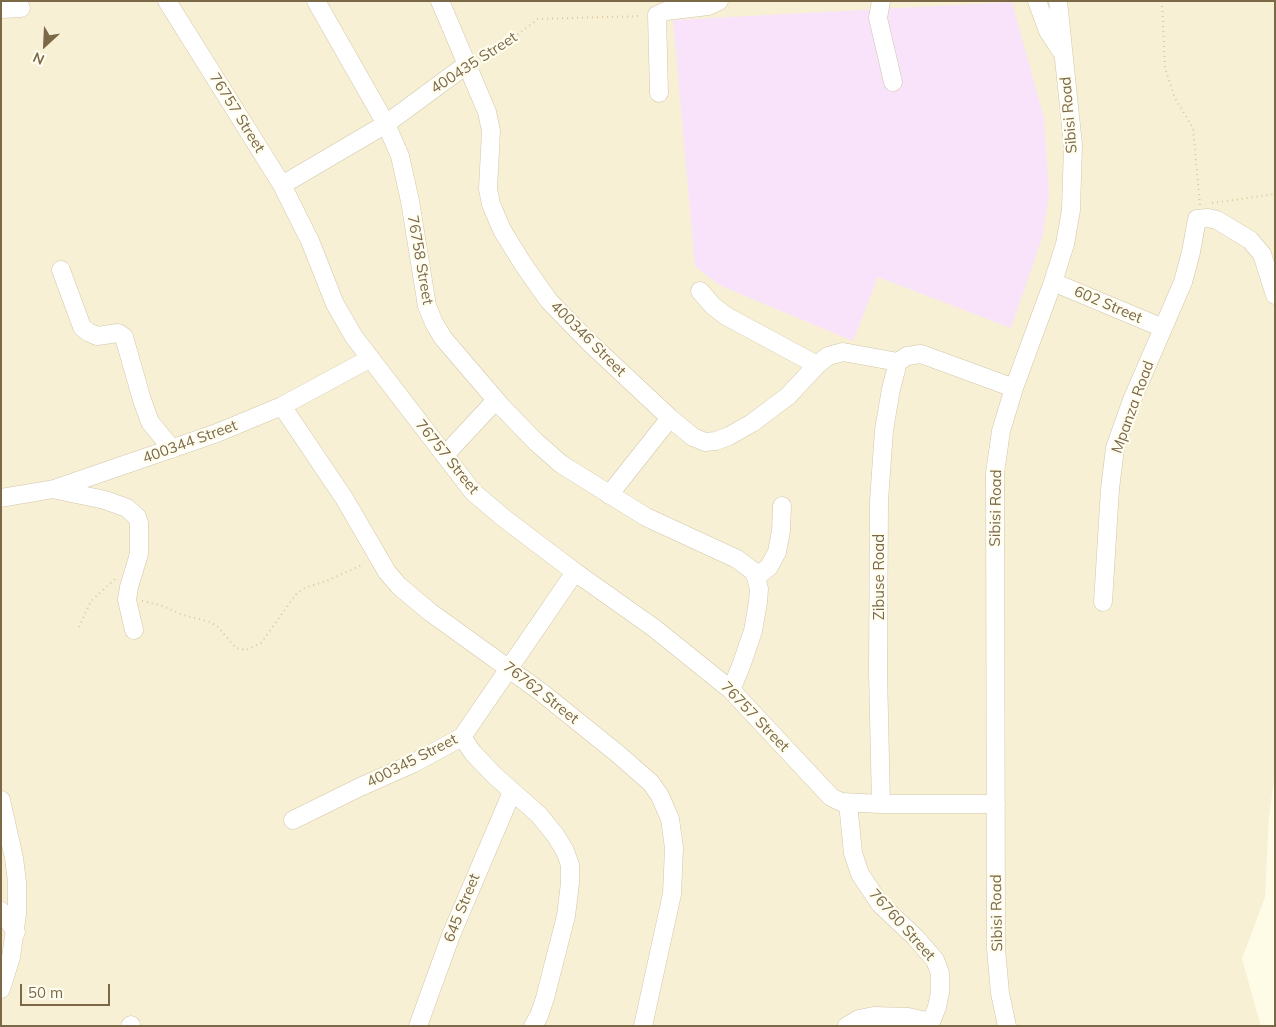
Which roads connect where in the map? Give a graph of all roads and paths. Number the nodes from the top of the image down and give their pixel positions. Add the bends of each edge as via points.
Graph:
1 (167, 1) edge
2 (316, 1) edge
3 (440, 1) edge
4 (719, 1) edge
5 (882, 1) edge
6 (1037, 1) edge
7 (1058, 1) edge
8 (1162, 1) edge
9 (21, 8) dead end
10 (1, 9) edge
11 (657, 15) junction
12 (1064, 55) junction
13 (466, 65) junction
14 (893, 82) dead end
15 (659, 93) dead end
16 (386, 124) junction
17 (282, 185) junction
18 (1275, 194) edge
19 (1209, 203) dead end
20 (1197, 219) junction
21 (61, 270) dead end
22 (1053, 282) junction
23 (700, 291) dead end
24 (1275, 294) edge
25 (1163, 328) junction
26 (369, 359) junction
27 (898, 362) junction
28 (817, 365) junction
29 (1014, 388) junction
30 (496, 400) junction
31 (282, 406) junction
32 (670, 418) junction
33 (172, 449) junction
34 (444, 455) junction
35 (54, 489) junction
36 (609, 495) junction
37 (1, 498) edge
38 (782, 506) dead end
39 (377, 557) junction
40 (575, 572) junction
41 (118, 576) dead end
42 (756, 577) junction
43 (127, 600) junction
44 (1103, 602) dead end
45 (79, 627) dead end
46 (134, 630) dead end
47 (509, 668) junction
48 (731, 690) junction
49 (462, 737) junction
50 (512, 792) junction
51 (1, 800) edge
52 (848, 803) junction
53 (881, 804) junction
54 (996, 804) junction
55 (293, 820) dead end
56 (1, 911) edge
57 (16, 932) junction
58 (1, 988) edge
59 (930, 1024) edge
60 (418, 1026) edge
61 (533, 1026) edge
62 (643, 1026) edge
63 (847, 1026) edge
64 (1007, 1026) edge

1 - 17 street, 76757 Street
2 - 16 street, 76758 Street
3 - 13 street, 400346 Street
4 - 11 street
5 - 14 street via 878,18
6 - 12 street via 1048,30
7 - 12 street, Sibisi Road
8 - 20 path via 1165,68 1175,98 1193,128 1200,204
9 - 10 street
11 - 13 path, 400435 Street via 538,18 505,44
11 - 15 street
12 - 22 street, Sibisi Road via 1073,175 1071,210
13 - 16 street, 400435 Street
13 - 32 street, 400346 Street via 487,112 491,131 488,189 502,230 550,301
16 - 17 street, 400435 Street
16 - 30 street, 76758 Street via 400,156 427,306 453,351
17 - 26 street, 76757 Street via 335,304
18 - 19 path
20 - 24 street via 1217,220 1250,240 1262,254
20 - 25 street, Mpanza Road via 1183,282
21 - 33 street via 82,327 97,336 118,334 124,337 150,422
22 - 25 street, 602 Street
22 - 29 street, Sibisi Road
23 - 28 street via 726,316
25 - 44 street, Mpanza Road via 1132,400 1116,448 1110,489
26 - 31 street, 400344 Street
26 - 34 street, 76757 Street
27 - 28 street, 400346 Street via 843,352 828,356
27 - 29 street via 907,356 922,354
27 - 53 street, Zibuse Road via 884,430 879,501
28 - 32 street, 400346 Street via 788,396 752,422 716,441 705,442 693,437
29 - 54 street, Sibisi Road via 1001,431 995,473
30 - 34 street
30 - 36 street, 76758 Street via 562,464
31 - 33 street, 400344 Street
31 - 39 street, 76762 Street via 344,498
32 - 36 street
33 - 35 street, 400344 Street
34 - 40 street, 76757 Street via 473,492
35 - 37 street, 400344 Street
35 - 43 street via 105,500 127,508 137,517 139,554
36 - 42 street, 76758 Street via 646,517 737,559
38 - 42 street via 777,552 769,567
39 - 43 path via 297,593 261,642 246,650 236,648 210,622 183,616 148,602
39 - 47 street, 76762 Street via 414,600
40 - 47 street, 400345 Street
40 - 48 street, 76757 Street via 654,628
41 - 45 path via 90,601
42 - 48 street via 759,590 753,631
43 - 46 street
47 - 49 street, 400345 Street
47 - 62 street, 76762 Street via 625,760 650,783 666,808 674,848 672,894
48 - 52 street, 76757 Street via 824,791 835,800
49 - 50 street
49 - 55 street, 400345 Street
50 - 60 street, 645 Street via 450,935
50 - 61 street via 539,815 556,836 570,865 566,916 539,1016
51 - 57 street via 15,866
52 - 53 street, 76757 Street
52 - 59 street, 76760 Street via 853,852 860,874 880,904 935,960 940,973 940,992
53 - 54 street
54 - 64 street, Sibisi Road via 996,949
56 - 57 street
57 - 58 street
59 - 63 street, 76760 Street via 908,1017 882,1015 859,1019

